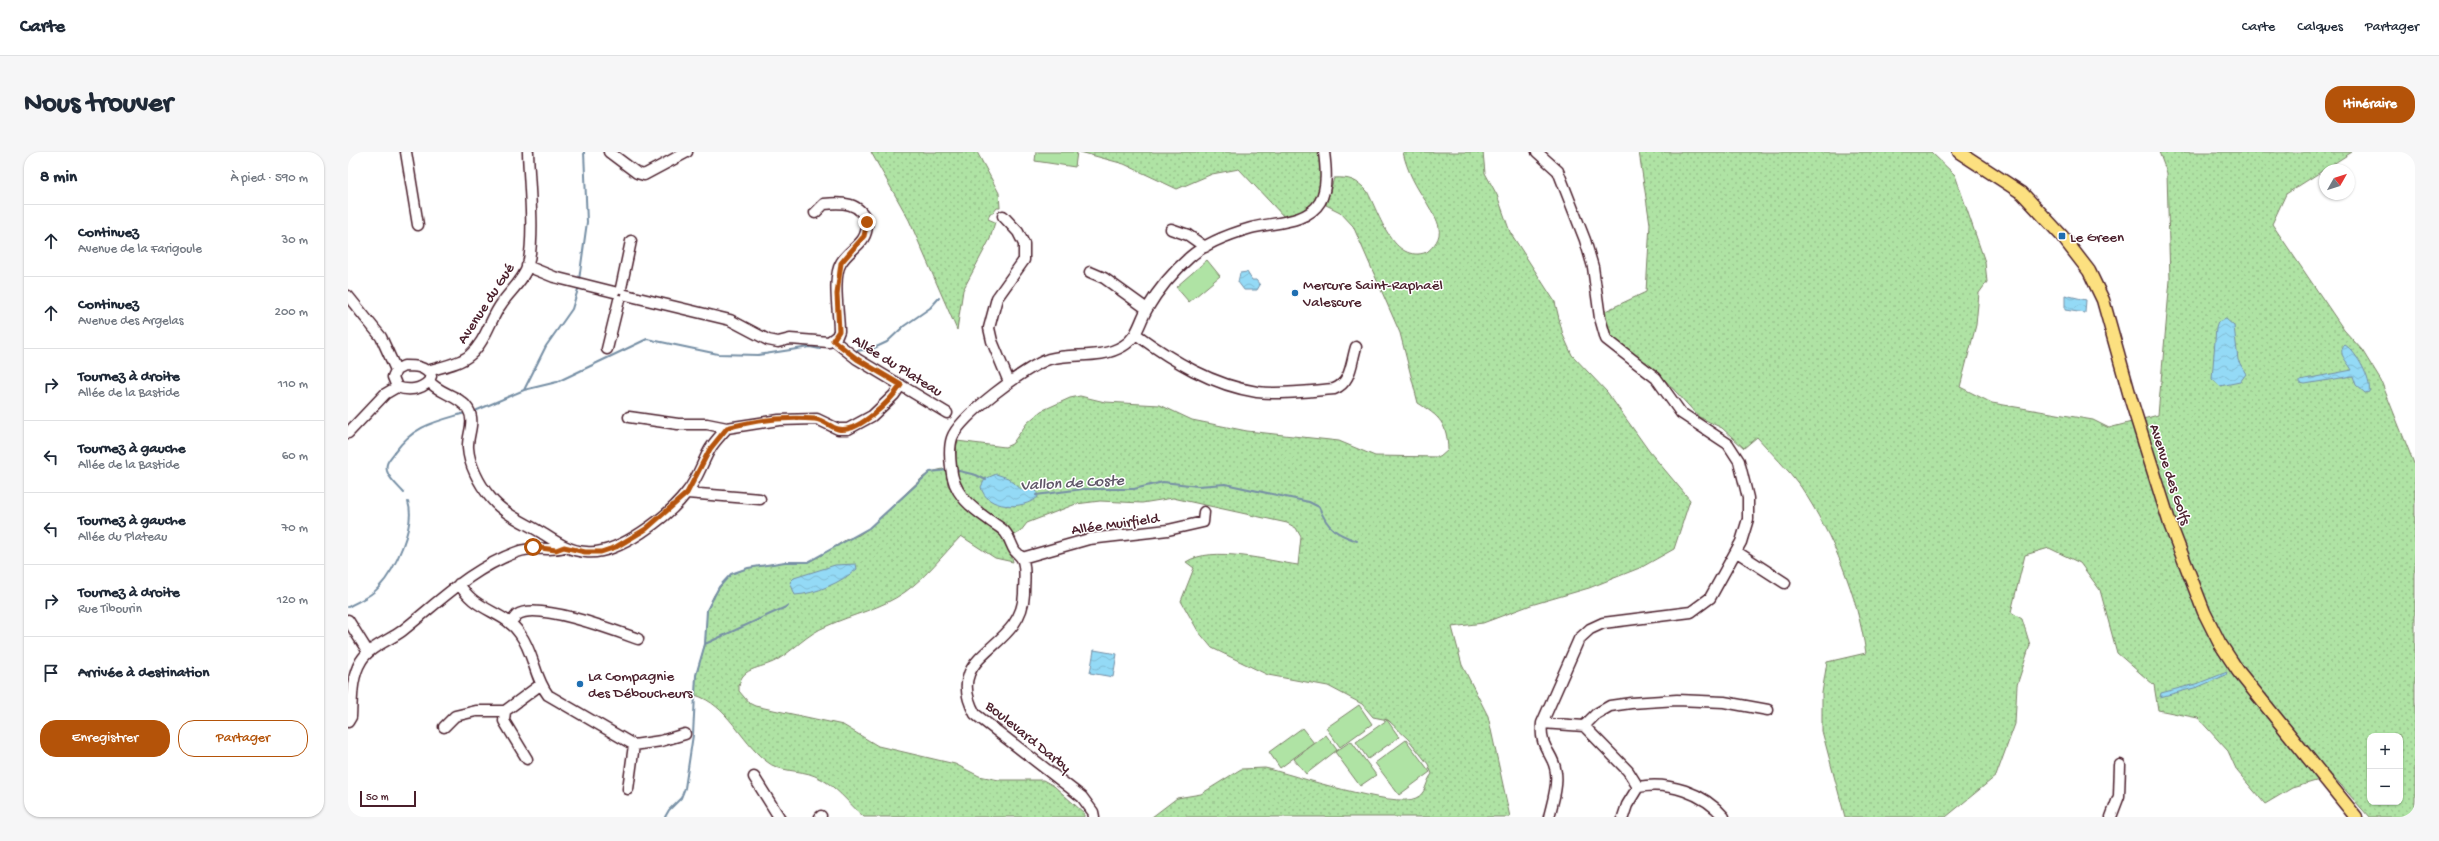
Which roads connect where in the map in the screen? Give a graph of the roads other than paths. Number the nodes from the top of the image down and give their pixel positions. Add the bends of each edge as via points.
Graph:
1 (406, 152) edge
2 (528, 152) edge
3 (609, 152) edge
4 (687, 152) edge
5 (1324, 152) edge
6 (1537, 152) edge
7 (1959, 152) edge
8 (815, 213) dead end
9 (1003, 216) dead end
10 (418, 224) dead end
11 (1171, 229) dead end
12 (631, 241) dead end
13 (1204, 247) junction
14 (527, 266) junction
15 (1090, 272) dead end
16 (620, 294) junction
17 (348, 296) edge
18 (1148, 309) junction
19 (1136, 335) junction
20 (833, 340) junction
21 (1356, 347) dead end
22 (607, 348) dead end
23 (396, 370) junction
24 (428, 371) junction
25 (429, 382) junction
26 (1010, 382) junction
27 (901, 385) junction
28 (397, 387) junction
29 (947, 413) dead end
30 (629, 417) dead end
31 (727, 428) junction
32 (348, 433) edge
33 (687, 493) junction
34 (760, 499) dead end
35 (1204, 512) dead end
36 (564, 547) junction
37 (1737, 552) junction
38 (1022, 558) junction
39 (1785, 583) dead end
40 (459, 584) junction
41 (348, 620) edge
42 (511, 622) junction
43 (638, 639) dead end
44 (368, 652) junction
45 (540, 685) junction
46 (1768, 710) dead end
47 (504, 711) junction
48 (348, 722) edge
49 (1542, 723) junction
50 (1584, 726) junction
51 (444, 727) dead end
52 (685, 734) dead end
53 (634, 745) junction
54 (527, 759) dead end
55 (2120, 765) dead end
56 (754, 778) dead end
57 (1638, 787) junction
58 (628, 790) dead end
59 (778, 817) edge
60 (1094, 817) edge
61 (1549, 817) edge
62 (1624, 817) edge
63 (1724, 817) edge
64 (2111, 817) edge
65 (2356, 817) edge

1 - 10 street
2 - 14 street, Avenue du Gué via 530,228
3 - 4 street via 637,173 644,175
5 - 13 street, Boulevard Darby via 1325,186 1319,203 1313,210 1295,219 1231,234
6 - 37 street via 1558,172 1585,240 1593,267 1600,318 1606,339 1656,378 1681,413 1725,441 1739,461 1748,507 1745,531
7 - 65 main road, Avenue des Golfs via 2022,193 2062,236 2089,271 2103,300 2170,524 2204,612 2238,671
8 - 20 street via 824,204 845,203 860,210 867,222 864,236 841,263 837,294 839,331
9 - 26 street via 1018,232 1024,244 1024,260 997,298 989,328
11 - 13 street via 1188,235
12 - 16 street
13 - 18 street, Boulevard Darby via 1177,270
14 - 16 street via 559,278
14 - 24 street, Avenue du Gué via 520,281 501,304 481,342 470,356
15 - 18 street via 1104,278
16 - 20 street via 730,320 768,340
16 - 22 street
17 - 23 street via 381,337
18 - 19 street, Boulevard Darby
19 - 21 street via 1185,367 1222,384 1258,392 1334,389 1341,386 1347,378
19 - 26 street, Boulevard Darby via 1111,352 1049,359 1027,368
20 - 27 street, Allée du Plateau via 857,359
23 - 24 street via 404,366 417,366
23 - 28 street via 393,377
24 - 25 street via 431,376
25 - 28 street via 417,388 403,390
25 - 36 street via 460,400 468,409 472,418 468,447 471,462 490,497 504,511
26 - 38 street, Boulevard Darby via 959,426 951,439 950,459 957,492 980,514 1004,530
27 - 29 street, Allée du Plateau
27 - 31 street via 872,416 848,429 838,429 817,419 778,420
28 - 32 street via 385,394
30 - 31 street
31 - 33 street via 710,449
33 - 34 street
33 - 36 street via 646,529 616,547 601,552 585,552
35 - 38 street, Allée Muirfield via 1203,522 1168,530 1089,539
36 - 40 street via 556,550 533,547 516,552 476,572
37 - 39 street
37 - 49 street via 1710,598 1690,612 1622,619 1590,629 1579,639
38 - 60 street, Boulevard Darby via 1025,572 1024,605 1011,629 981,657 966,676 965,689 976,714 1082,797
40 - 42 street via 472,600
40 - 44 street via 402,631
41 - 44 street
42 - 43 street via 518,615 528,612 581,618
42 - 45 street via 532,655
44 - 48 street via 361,661 354,679 351,717
45 - 47 street
45 - 53 street via 548,695
46 - 50 street via 1724,702 1676,700 1630,703 1610,706 1596,714
47 - 51 street via 476,711 455,716
47 - 54 street via 504,721
49 - 50 street
49 - 61 street via 1540,737 1557,774
50 - 57 street via 1628,771
52 - 53 street
53 - 58 street
55 - 64 street via 2119,796
56 - 59 street
57 - 62 street via 1626,805
57 - 63 street via 1670,787 1704,799 1716,807

